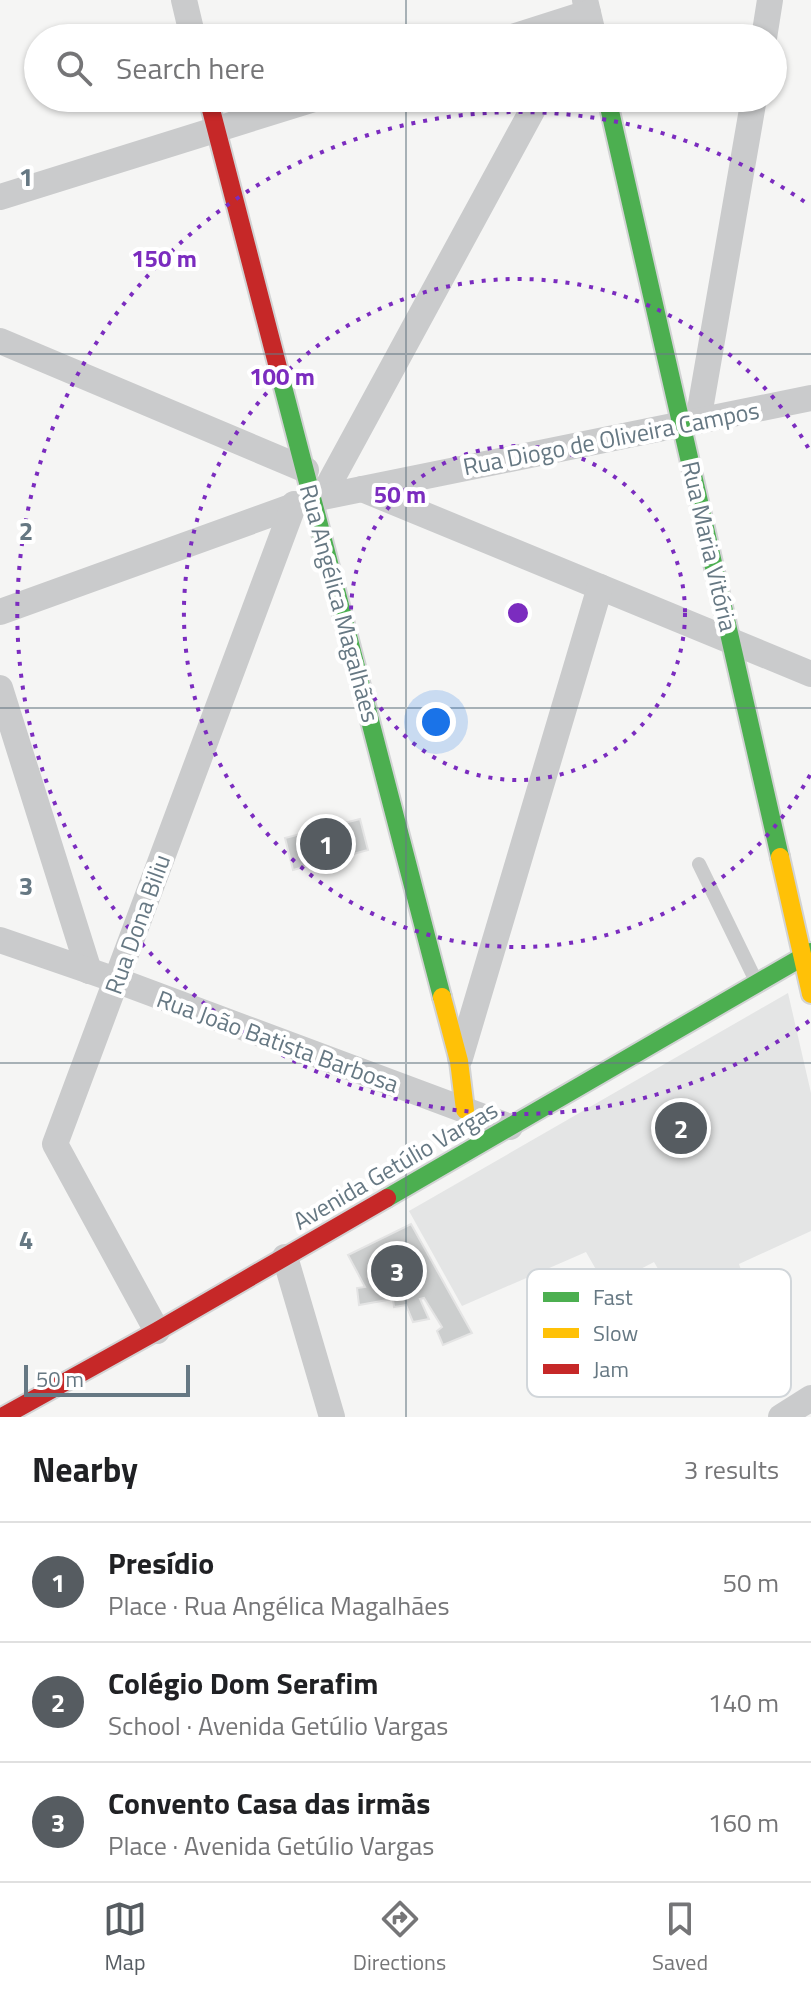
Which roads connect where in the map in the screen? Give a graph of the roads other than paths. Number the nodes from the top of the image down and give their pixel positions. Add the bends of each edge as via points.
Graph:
1 (184, 0) edge
2 (770, 0) edge
3 (588, 16) edge
4 (190, 24) edge
5 (559, 24) edge
6 (766, 24) edge
7 (212, 112) edge
8 (273, 112) edge
9 (531, 112) edge
10 (611, 112) edge
11 (751, 112) edge
12 (216, 130) junction
13 (0, 197) edge
14 (0, 341) edge
15 (811, 398) edge
16 (690, 422) junction
17 (306, 470) junction
18 (362, 489) junction
19 (310, 500) junction
20 (600, 587) junction
21 (0, 612) edge
22 (732, 642) junction
23 (811, 674) edge
24 (0, 688) edge
25 (699, 864) dead end
26 (0, 940) edge
27 (807, 955) edge
28 (89, 971) junction
29 (116, 980) junction
30 (757, 984) junction
31 (811, 994) edge
32 (459, 1061) junction
33 (465, 1110) junction
34 (510, 1127) junction
35 (285, 1257) junction
36 (157, 1331) junction
37 (811, 1398) edge
38 (2, 1417) edge
39 (332, 1417) edge
40 (781, 1417) edge

1 - 4 street
2 - 6 street
3 - 5 street
7 - 12 street, Rua Angélica Magalhães
8 - 12 street
9 - 19 street, Rua Dona Biliu
10 - 16 street, Rua Maria Vitória
11 - 16 street
12 - 13 street
12 - 17 street, Rua Angélica Magalhães
14 - 17 street
15 - 16 street, Rua Diogo de Oliveira Campos
16 - 18 street, Rua Diogo de Oliveira Campos
16 - 22 street, Rua Maria Vitória
17 - 19 street, Rua Angélica Magalhães
18 - 19 street, Rua Diogo de Oliveira Campos
18 - 20 street
19 - 21 street, Rua Diogo de Oliveira Campos
19 - 29 street, Rua Dona Biliu
19 - 32 street, Rua Angélica Magalhães
20 - 22 street
20 - 32 street
22 - 23 street
22 - 27 street, Rua Maria Vitória
24 - 28 street
25 - 30 lane
26 - 28 street, Rua João Batista Barbosa
27 - 30 street, Avenida Getúlio Vargas
27 - 31 street, Rua Maria Vitória
28 - 29 street, Rua João Batista Barbosa
29 - 33 street, Rua João Batista Barbosa
29 - 36 street, Rua Dona Biliu via 55,1144
30 - 34 street, Avenida Getúlio Vargas
32 - 33 street, Rua Angélica Magalhães
33 - 34 street, Rua João Batista Barbosa
34 - 35 street, Avenida Getúlio Vargas
35 - 36 street, Avenida Getúlio Vargas
35 - 39 street
36 - 38 street, Avenida Getúlio Vargas
37 - 40 street

